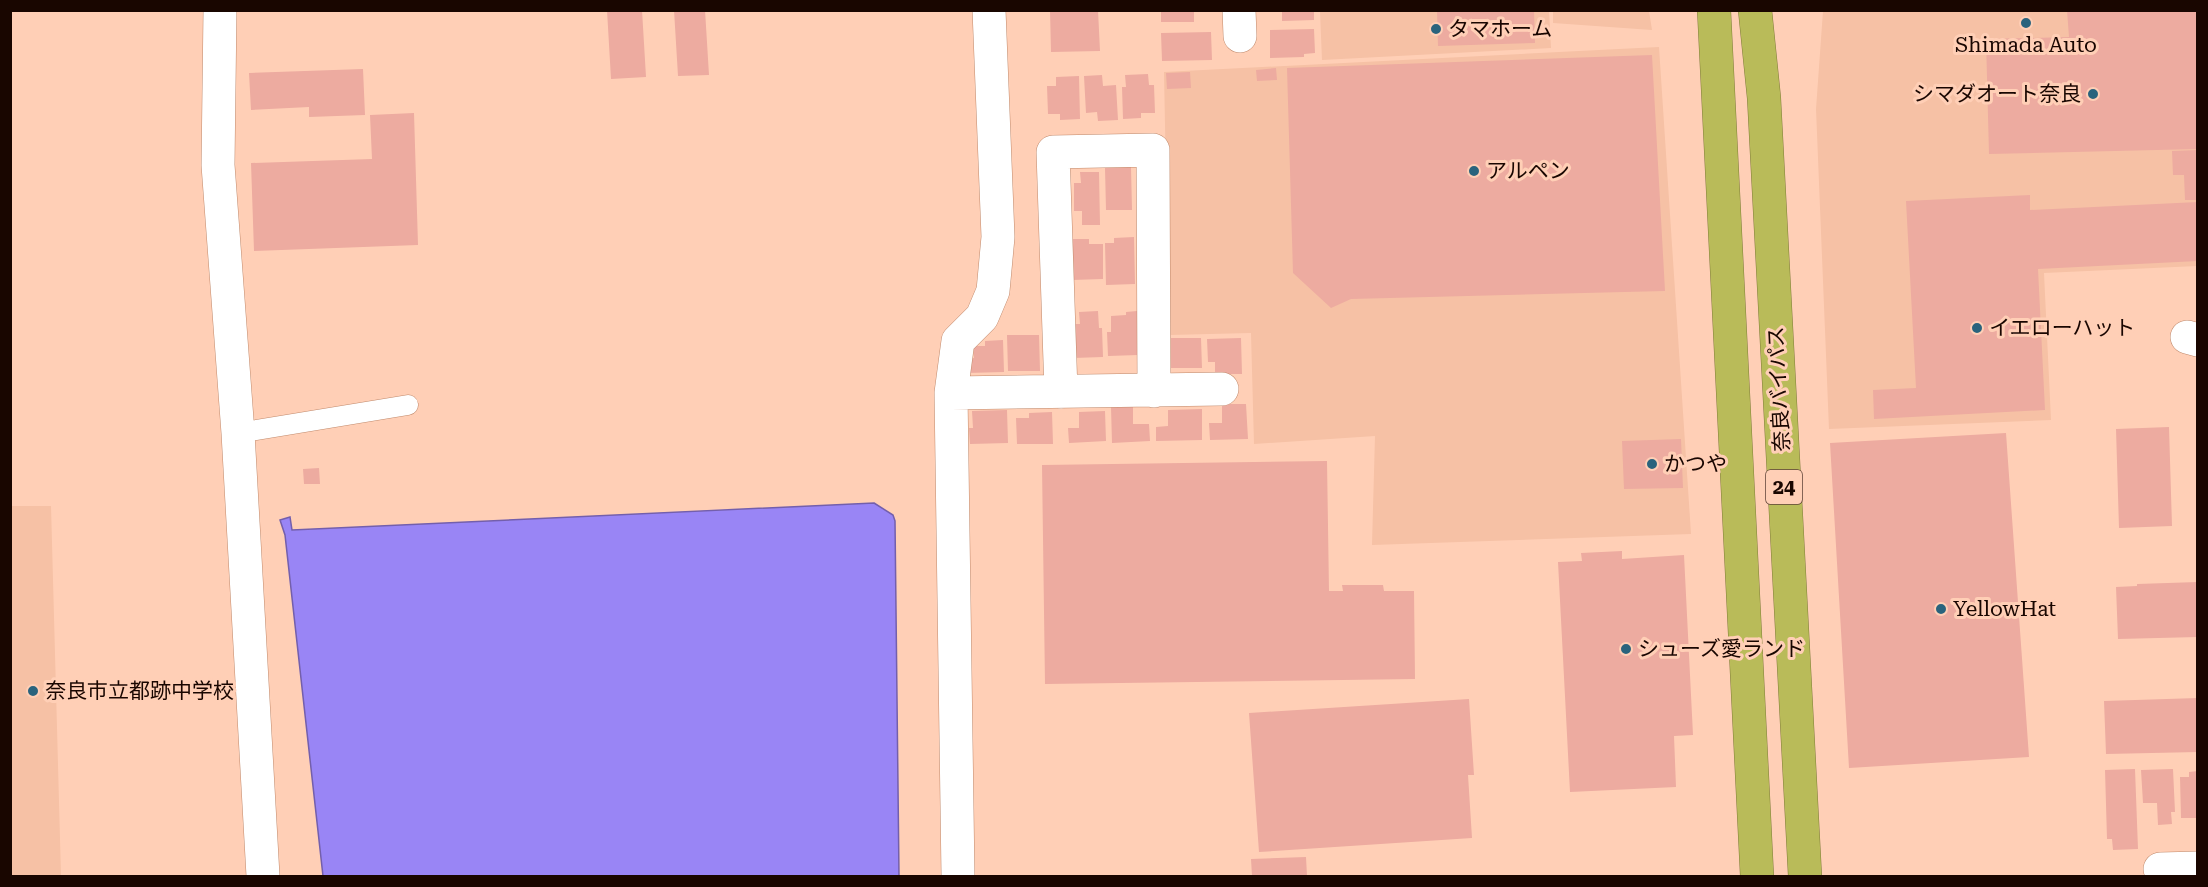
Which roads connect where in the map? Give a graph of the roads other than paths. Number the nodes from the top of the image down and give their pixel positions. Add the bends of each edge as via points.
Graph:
1 (220, 10) edge
2 (989, 10) edge
3 (1714, 10) edge
4 (1755, 10) edge
5 (1773, 10) edge
6 (1764, 98) junction
7 (1222, 389) dead end
8 (1154, 391) junction
9 (1061, 392) junction
10 (951, 393) junction
11 (408, 405) dead end
12 (238, 433) junction
13 (2198, 868) edge
14 (2160, 869) dead end
15 (263, 876) edge
16 (958, 876) edge
17 (1757, 876) edge
18 (1805, 876) edge

1 - 12 street via 218,165
2 - 10 street via 998,237 993,291 982,317 958,341
3 - 17 highway, 24
4 - 6 highway, 奈良バイパス / 24
5 - 6 highway
6 - 18 highway, 奈良バイパス / 24
7 - 8 street
8 - 9 street
8 - 9 street via 1153,150 1053,152
9 - 10 street
10 - 16 street
11 - 12 lane
12 - 15 street
13 - 14 street

